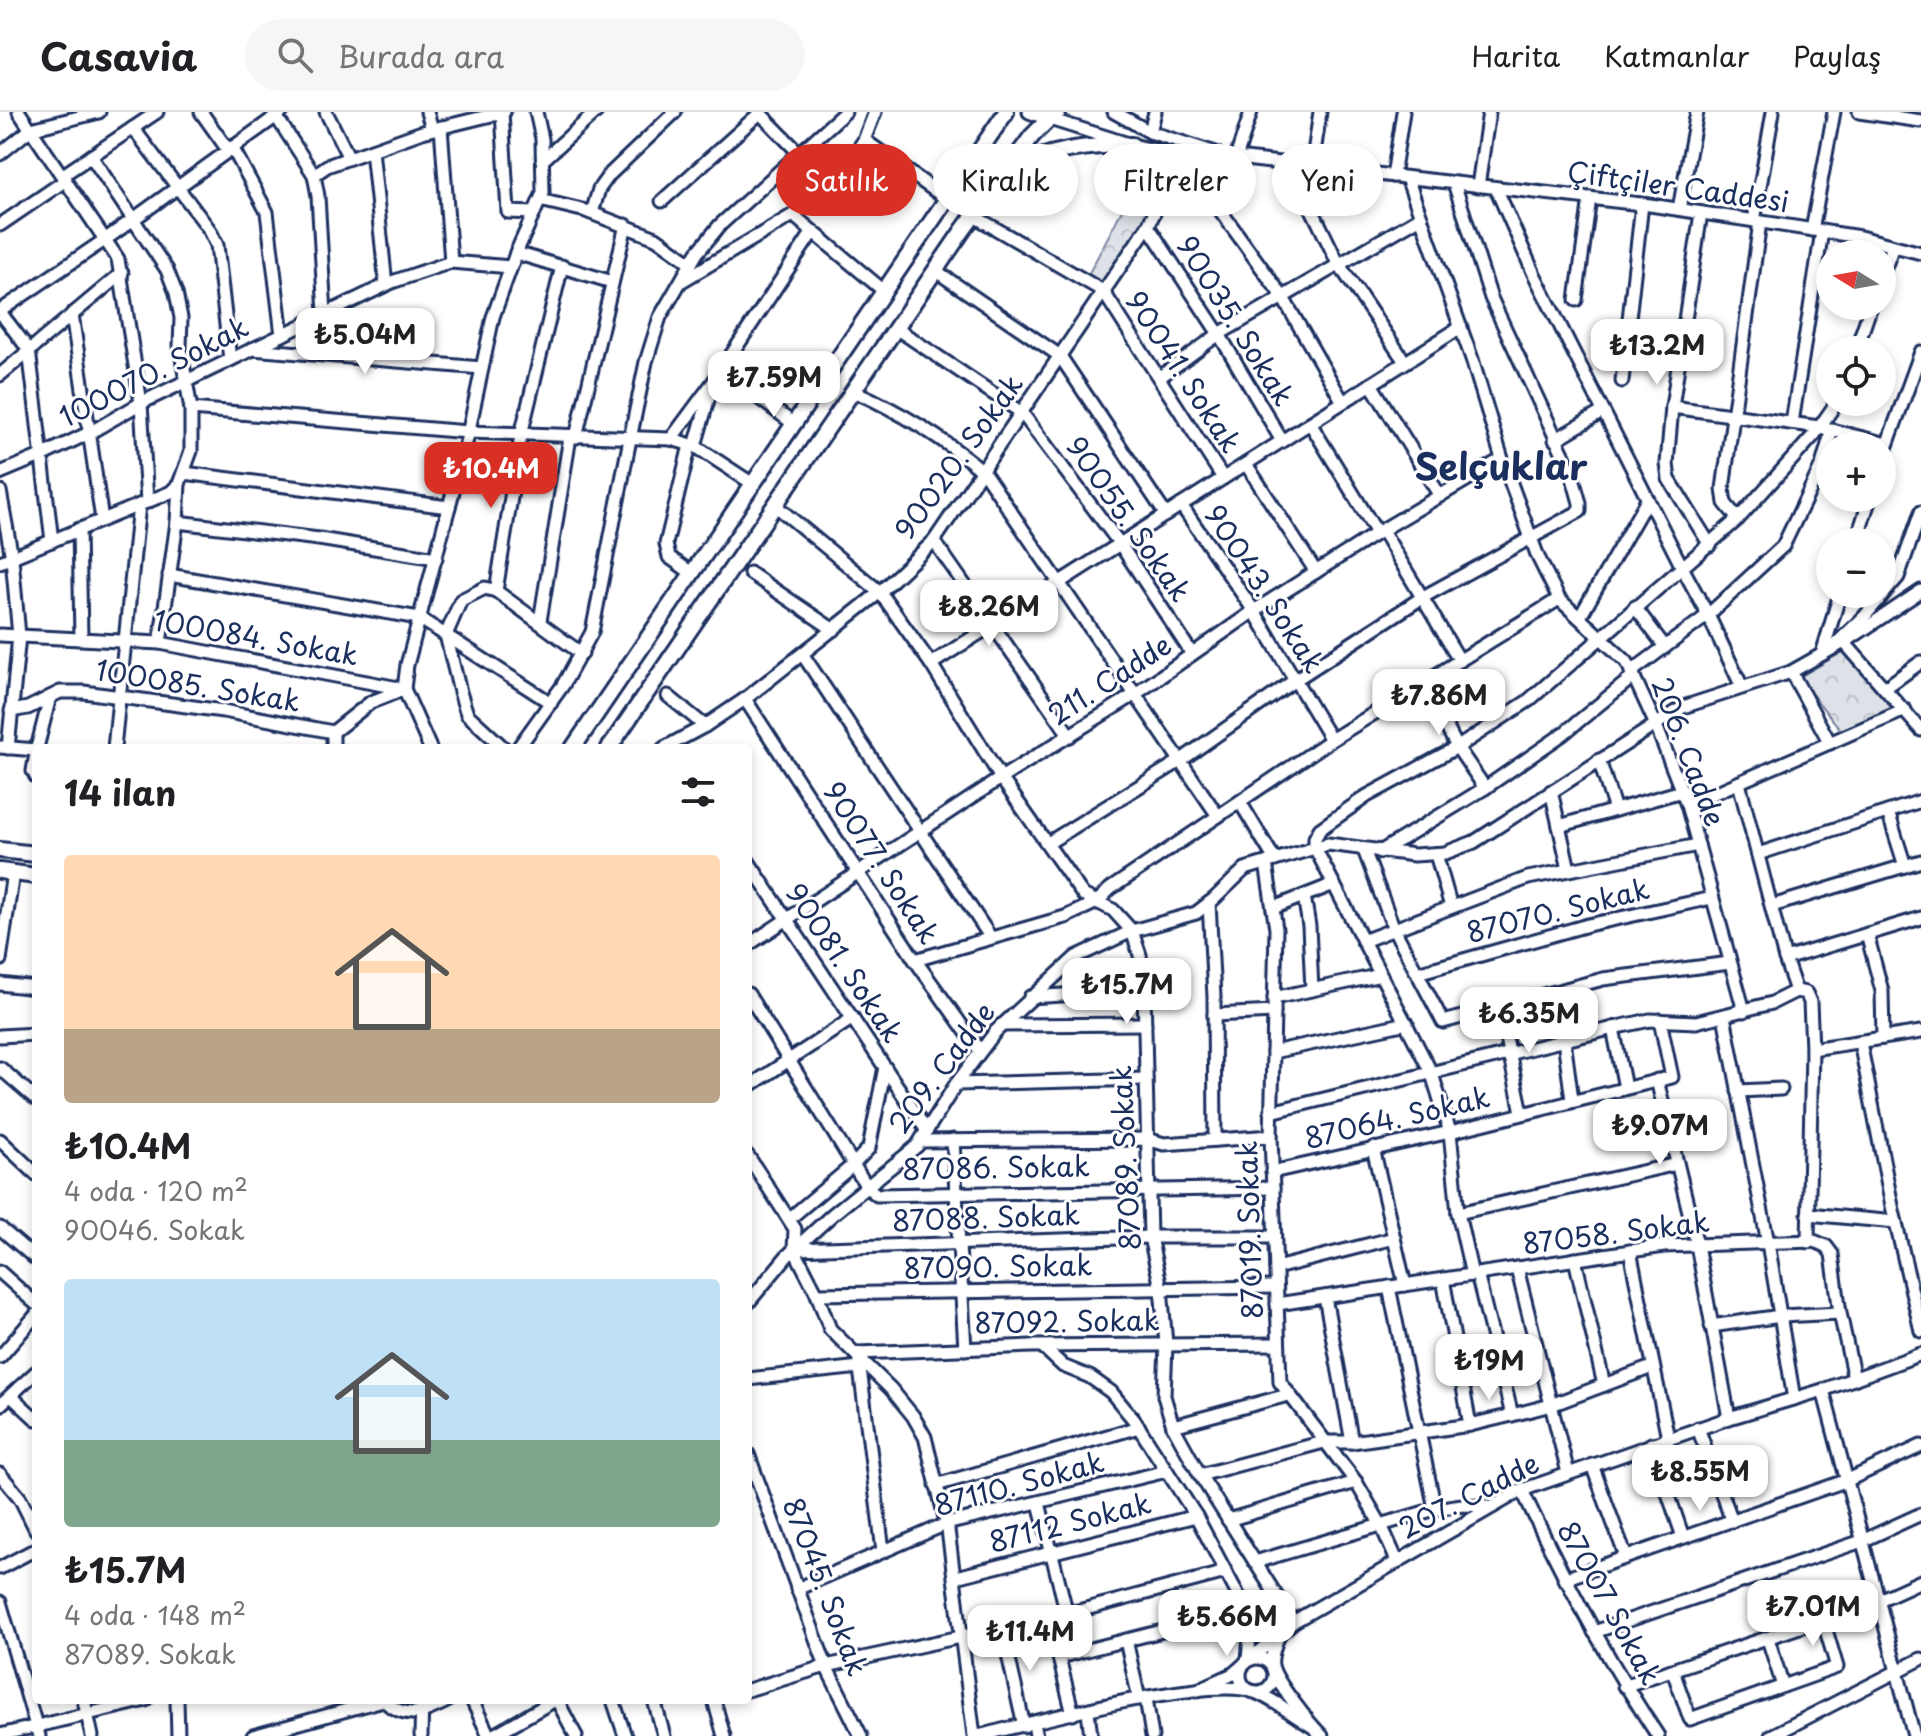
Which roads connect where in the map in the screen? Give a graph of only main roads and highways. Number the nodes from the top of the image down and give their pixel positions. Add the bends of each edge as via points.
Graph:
1 (1006, 112) edge
2 (1051, 116) edge
3 (1026, 144) edge
4 (974, 216) edge
5 (576, 744) edge
6 (612, 744) edge
7 (0, 850) edge
8 (32, 854) edge
9 (7, 872) edge
10 (32, 875) edge

1 - 5 main road
2 - 3 main road
4 - 6 main road
7 - 8 main road
9 - 10 main road

